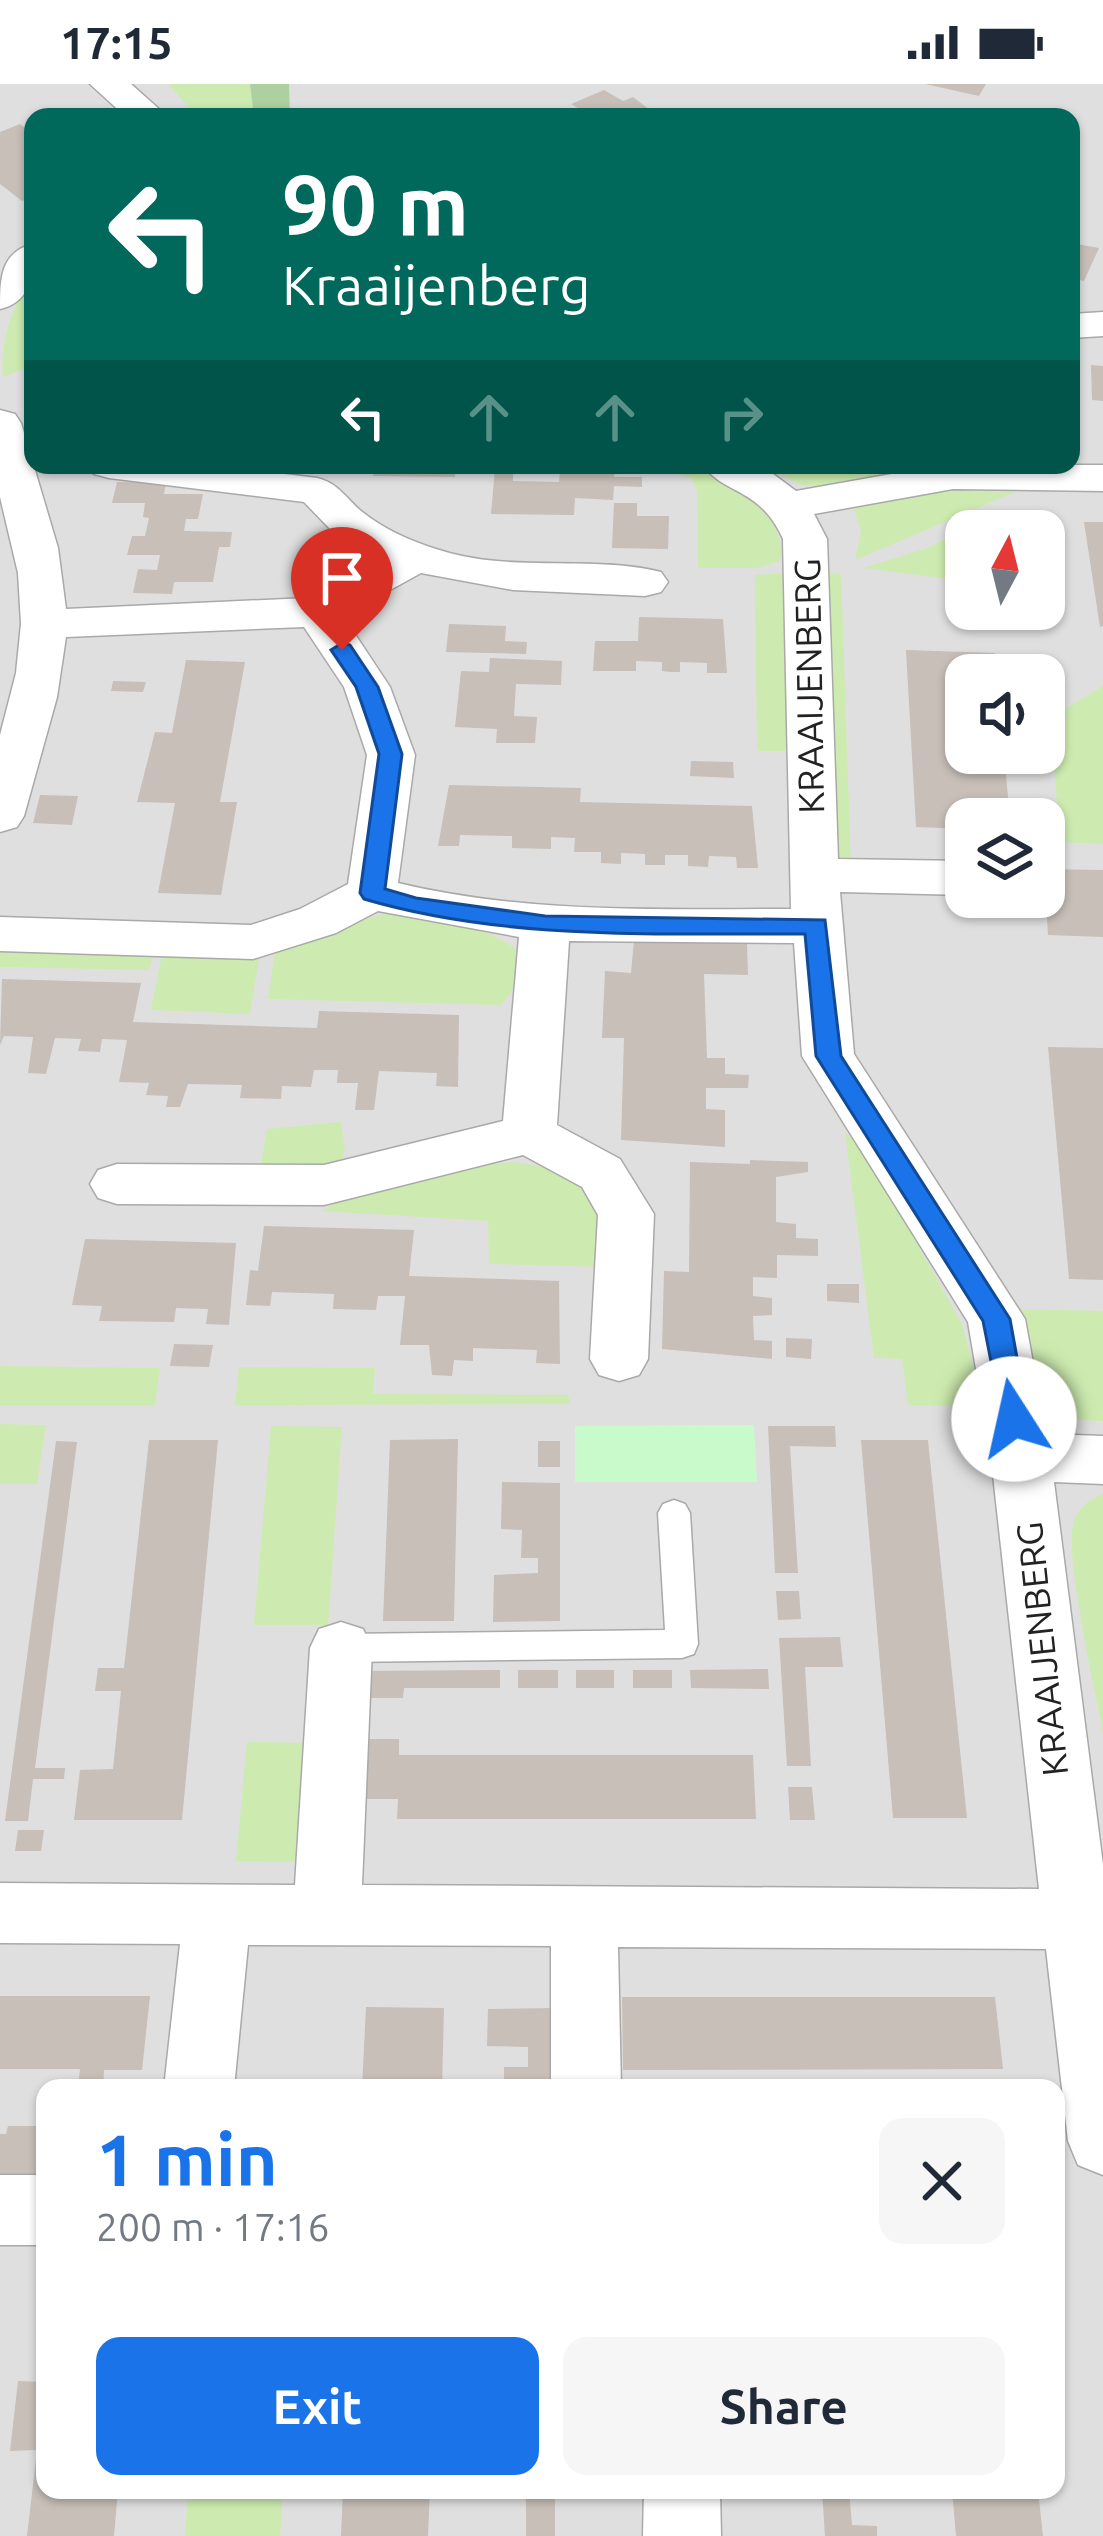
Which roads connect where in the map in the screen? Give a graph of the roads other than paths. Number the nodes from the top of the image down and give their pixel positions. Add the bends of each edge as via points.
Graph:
1 (24, 267) edge
2 (0, 297) edge
3 (0, 423) edge
4 (181, 474) edge
5 (748, 474) edge
6 (980, 474) edge
7 (1056, 474) edge
8 (1103, 478) edge
9 (789, 505) junction
10 (418, 557) junction
11 (645, 582) dead end
12 (317, 612) junction
13 (44, 624) junction
14 (0, 816) edge
15 (945, 881) edge
16 (372, 893) junction
17 (815, 900) junction
18 (545, 924) junction
19 (0, 934) edge
20 (529, 1134) junction
21 (117, 1184) dead end
22 (619, 1359) dead end
23 (1021, 1457) junction
24 (1103, 1460) edge
25 (674, 1513) dead end
26 (341, 1648) joint
27 (0, 1912) edge
28 (217, 1914) junction
29 (327, 1914) junction
30 (584, 1917) junction
31 (1073, 1919) junction
32 (200, 2079) edge
33 (586, 2079) edge
34 (1103, 2141) edge
35 (0, 2210) edge
36 (36, 2210) edge
37 (682, 2499) edge
38 (682, 2536) edge

1 - 2 street
3 - 13 street via 41,577
4 - 10 street via 316,491 370,538
5 - 9 street
6 - 9 street
7 - 8 street
9 - 17 street, KRAAIJENBERG via 805,538
10 - 11 street via 489,572
10 - 12 street
12 - 13 street
12 - 16 street via 367,687 391,754
13 - 14 street
15 - 17 street
16 - 18 street
16 - 19 street via 253,942
17 - 18 street
17 - 23 street, KRAAIJENBERG via 828,1056 996,1319
18 - 20 street
20 - 21 street via 324,1185
20 - 22 street via 601,1173 626,1214
23 - 24 street
23 - 31 street, KRAAIJENBERG
25 - 26 lane via 682,1644
26 - 29 street
27 - 28 street
28 - 29 street
28 - 32 street
29 - 30 street
30 - 31 street
30 - 33 street
31 - 34 street, KRAAIJENBERG
35 - 36 street
37 - 38 street

